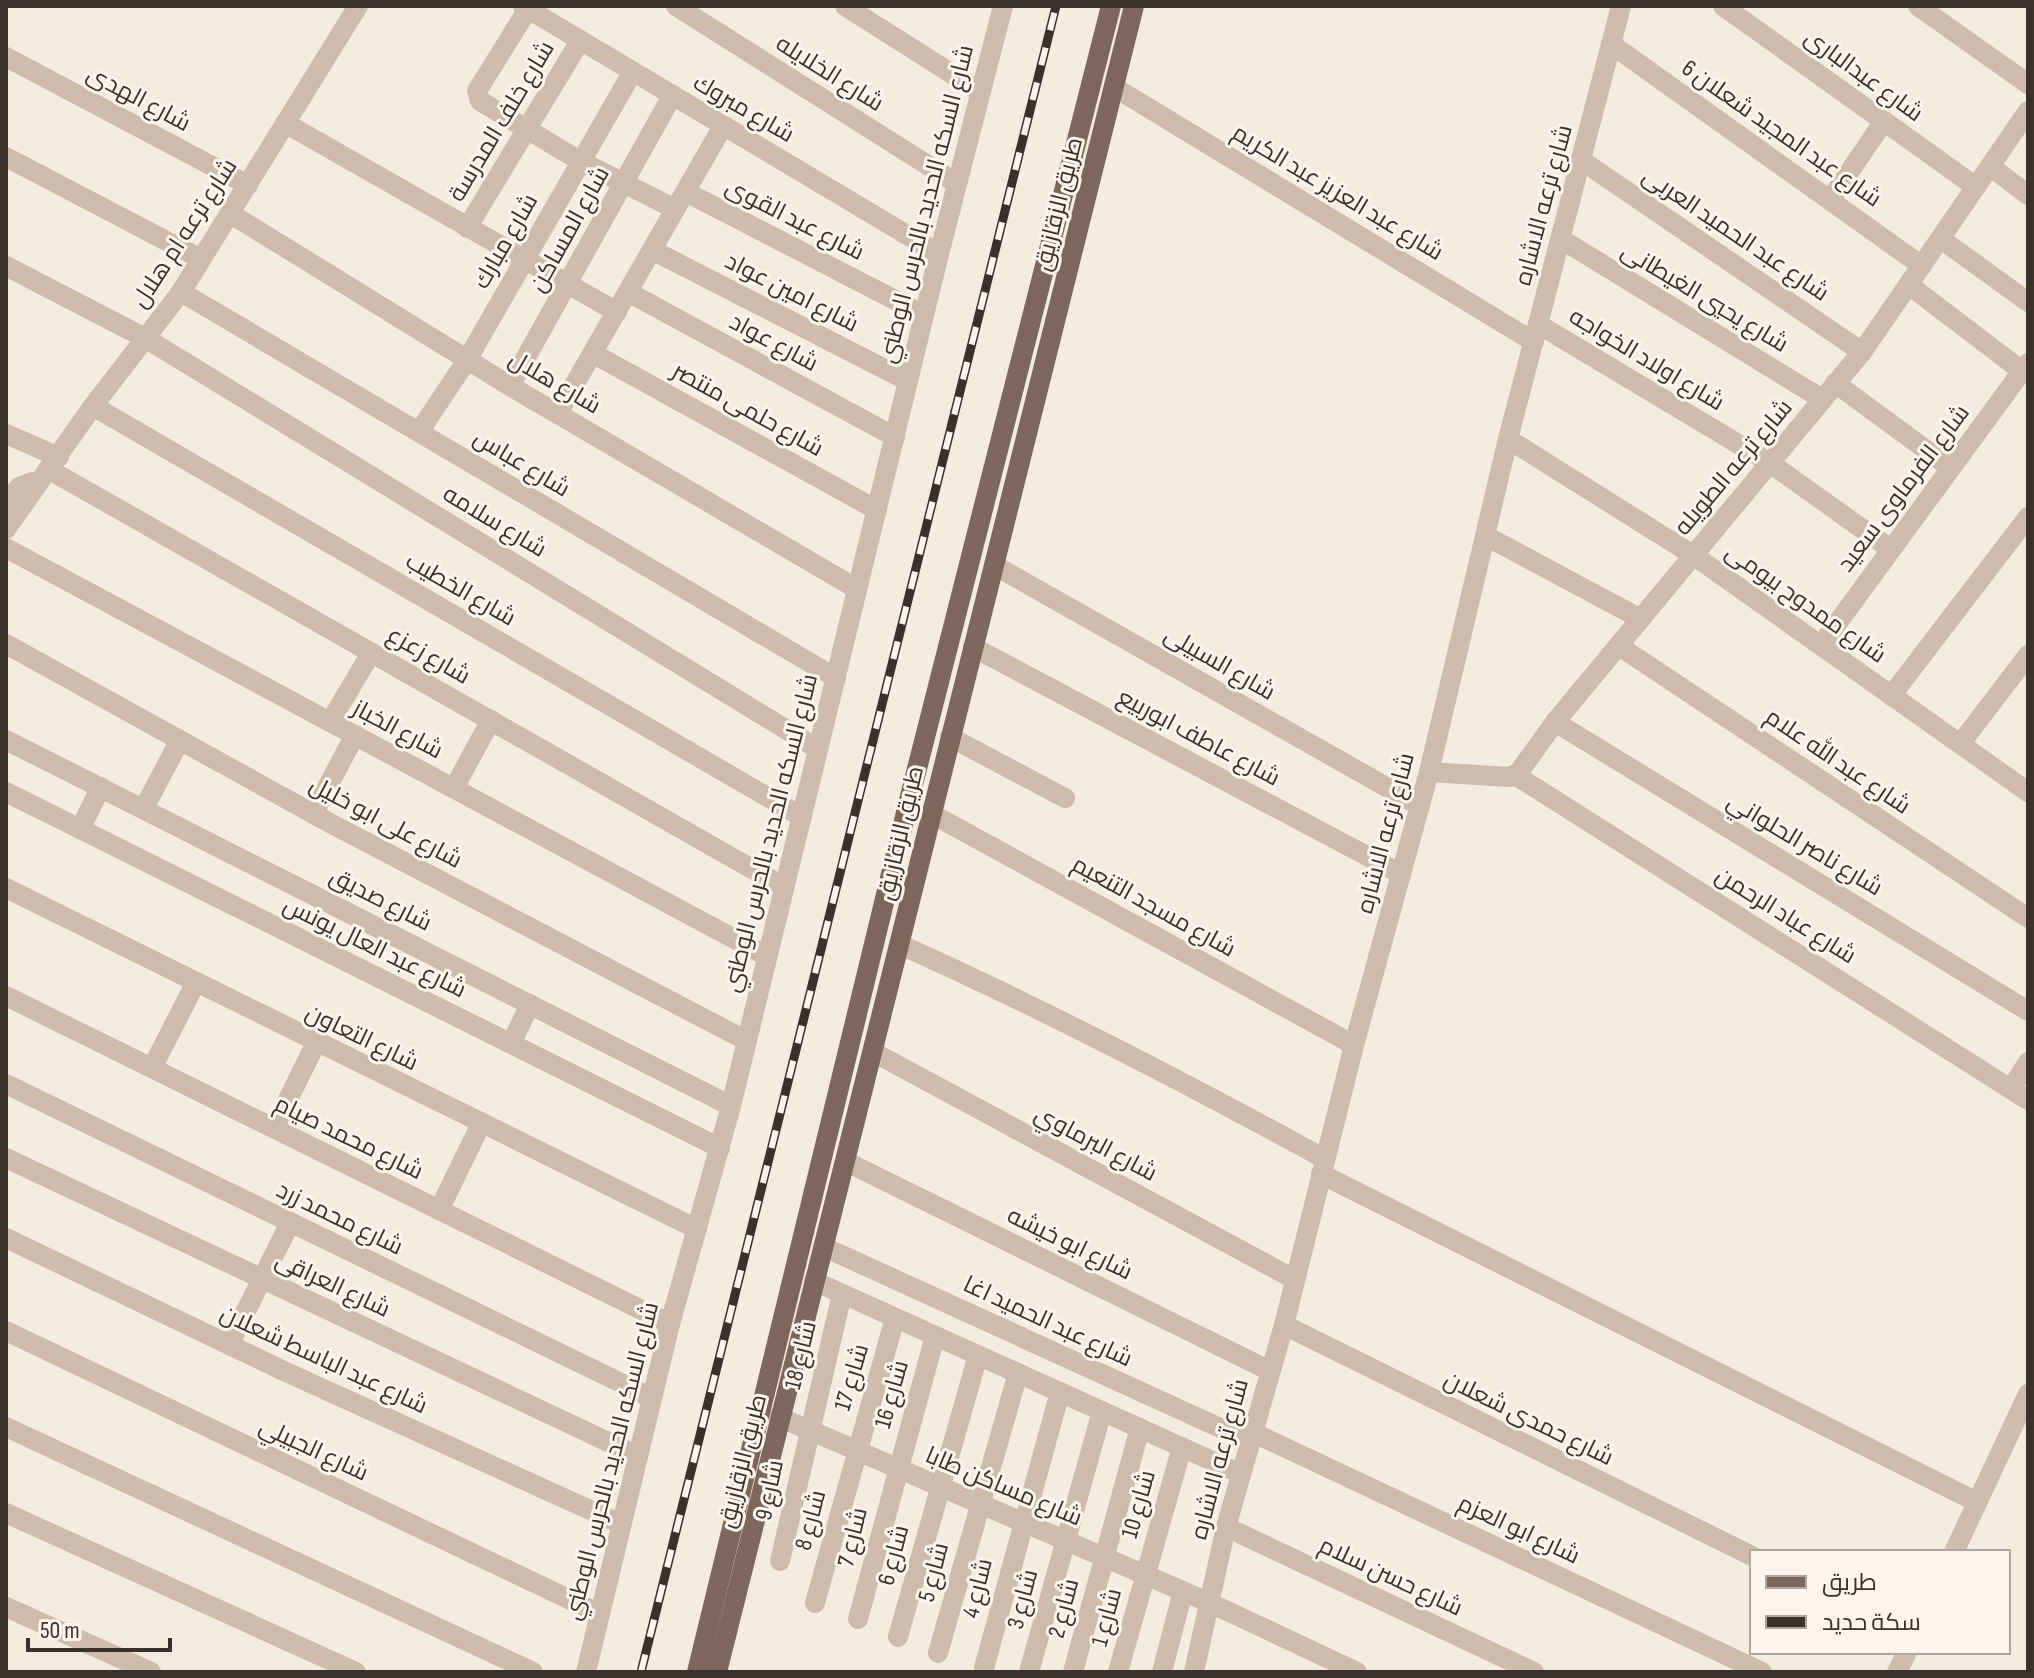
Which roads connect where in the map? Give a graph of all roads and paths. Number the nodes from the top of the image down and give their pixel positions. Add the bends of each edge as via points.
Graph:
1 (676, 6) edge
2 (845, 6) edge
3 (1003, 6) edge
4 (1111, 6) edge
5 (1134, 6) edge
6 (1621, 6) edge
7 (1723, 6) edge
8 (1918, 6) edge
9 (356, 7) edge
10 (526, 7) edge
11 (580, 41) junction
12 (1611, 44) junction
13 (6, 57) edge
14 (632, 73) junction
15 (2028, 84) edge
16 (1114, 87) junction
17 (979, 91) junction
18 (672, 96) junction
19 (2028, 111) edge
20 (1884, 121) junction
21 (285, 123) junction
22 (723, 126) junction
23 (526, 130) junction
24 (6, 157) edge
25 (1581, 160) junction
26 (580, 161) junction
27 (1990, 166) junction
28 (956, 183) junction
29 (248, 185) junction
30 (625, 185) junction
31 (1976, 187) junction
32 (2028, 195) edge
33 (1831, 199) junction
34 (681, 200) junction
35 (1059, 212) junction
36 (231, 214) junction
37 (1081, 217) junction
38 (467, 228) junction
39 (1561, 239) junction
40 (1941, 239) junction
41 (652, 250) junction
42 (939, 254) junction
43 (201, 259) junction
44 (523, 261) junction
45 (6, 266) edge
46 (1922, 266) junction
47 (568, 285) junction
48 (1909, 285) junction
49 (181, 292) junction
50 (628, 292) junction
51 (2028, 302) edge
52 (617, 312) junction
53 (924, 315) junction
54 (1536, 333) junction
55 (145, 338) junction
56 (1862, 352) junction
57 (594, 354) junction
58 (467, 360) junction
59 (2025, 367) edge
60 (908, 381) junction
61 (510, 386) junction
62 (1829, 391) junction
63 (93, 406) junction
64 (558, 413) junction
65 (419, 432) junction
66 (6, 434) edge
67 (895, 437) junction
68 (1508, 439) junction
69 (1770, 463) junction
70 (1951, 468) junction
71 (49, 469) junction
72 (6, 502) edge
73 (877, 510) junction
74 (2028, 517) edge
75 (6, 529) edge
76 (1486, 536) junction
77 (6, 548) edge
78 (1889, 548) junction
79 (1693, 555) junction
80 (994, 565) junction
81 (857, 589) junction
82 (1641, 619) junction
83 (6, 644) edge
84 (1822, 644) junction
85 (1619, 646) junction
86 (973, 647) junction
87 (371, 653) junction
88 (2028, 655) edge
89 (836, 678) junction
90 (1891, 696) junction
91 (491, 720) junction
92 (330, 722) junction
93 (1555, 722) junction
94 (355, 735) junction
95 (950, 737) junction
96 (6, 740) edge
97 (180, 740) junction
98 (1961, 743) junction
99 (818, 749) junction
100 (1429, 772) junction
101 (1515, 775) junction
102 (101, 787) junction
103 (454, 788) junction
104 (6, 792) edge
105 (2028, 792) edge
106 (1065, 798) dead end
107 (1420, 806) junction
108 (144, 808) junction
109 (930, 813) junction
110 (313, 814) junction
111 (802, 817) junction
112 (80, 829) junction
113 (1401, 874) junction
114 (784, 887) junction
115 (6, 888) edge
116 (2028, 918) edge
117 (901, 945) junction
118 (766, 956) junction
119 (195, 984) junction
120 (6, 996) edge
121 (530, 1004) junction
122 (2028, 1011) edge
123 (745, 1040) junction
124 (316, 1043) junction
125 (511, 1044) junction
126 (1354, 1045) junction
127 (875, 1053) junction
128 (2028, 1062) edge
129 (152, 1068) junction
130 (6, 1084) edge
131 (2019, 1094) edge
132 (731, 1106) junction
133 (481, 1124) junction
134 (274, 1128) junction
135 (720, 1148) junction
136 (6, 1158) edge
137 (847, 1162) junction
138 (1323, 1167) junction
139 (439, 1210) junction
140 (290, 1223) junction
141 (804, 1225) junction
142 (697, 1229) junction
143 (6, 1238) edge
144 (826, 1239) junction
145 (1294, 1279) junction
146 (263, 1280) junction
147 (814, 1281) junction
148 (842, 1294) junction
149 (895, 1318) junction
150 (670, 1324) junction
151 (1284, 1325) junction
152 (6, 1331) edge
153 (935, 1336) junction
154 (229, 1345) junction
155 (978, 1355) junction
156 (1270, 1371) junction
157 (1018, 1373) junction
158 (1060, 1392) junction
159 (2028, 1394) edge
160 (652, 1398) junction
161 (1102, 1411) junction
162 (779, 1417) junction
163 (6, 1427) edge
164 (1140, 1428) junction
165 (808, 1430) junction
166 (1252, 1438) junction
167 (1182, 1447) junction
168 (856, 1450) junction
169 (638, 1456) junction
170 (896, 1468) junction
171 (1241, 1474) junction
172 (938, 1486) junction
173 (1977, 1502) junction
174 (979, 1503) junction
175 (6, 1513) edge
176 (1021, 1521) junction
177 (621, 1524) junction
178 (1226, 1527) junction
179 (1064, 1540) junction
180 (1955, 1550) edge
181 (1750, 1555) edge
182 (1104, 1557) junction
183 (780, 1561) dead end
184 (1145, 1575) junction
185 (1183, 1591) junction
186 (1208, 1602) junction
187 (815, 1603) dead end
188 (6, 1607) edge
189 (600, 1614) junction
190 (858, 1619) dead end
191 (898, 1637) dead end
192 (938, 1653) dead end
193 (1906, 1654) edge
194 (984, 1668) dead end
195 (1196, 1671) edge
196 (151, 1672) edge
197 (356, 1672) edge
198 (533, 1672) edge
199 (586, 1672) edge
200 (697, 1672) edge
201 (717, 1672) edge
202 (1029, 1672) edge
203 (1073, 1672) edge
204 (1118, 1672) edge
205 (1162, 1672) edge
206 (1357, 1672) edge
207 (1534, 1672) edge
208 (1762, 1672) edge
209 (1897, 1672) edge

1 - 28 street, شارع الخلايله
2 - 17 street
3 - 17 street, شارع السكه الحديد بالحرس الوطني
4 - 35 main road, طريق الزقازيق
5 - 16 main road, طريق الزقازيق
6 - 12 street, شارع ترعه الاشاره
7 - 20 street, شارع عبدالبارى
8 - 15 street
9 - 21 street, شارع ترعه ام هلال
10 - 11 street, شارع مبروك
10 - 23 street, شارع عبد القوى via 476,96
11 - 14 street, شارع مبروك
11 - 23 street, شارع خلف المدرسة
12 - 25 street, شارع ترعه الاشاره
12 - 33 street, شارع عبد المجيد شعلان 6
13 - 29 street, شارع الهدى
14 - 18 street, شارع مبروك
14 - 26 street, شارع مبارك
16 - 37 main road, طريق الزقازيق
16 - 54 street, شارع عبد العزيز عبد الكريم
17 - 28 street, شارع السكه الحديد بالحرس الوطني
18 - 22 street, شارع مبروك
18 - 30 street, شارع المساكن
19 - 27 street, شارع ترعه الطويله
20 - 31 street, شارع عبدالبارى
20 - 33 street
21 - 29 street, شارع ترعه ام هلال
21 - 38 street
22 - 34 street
22 - 42 street, شارع مبروك
23 - 26 street, شارع عبد القوى
23 - 38 street, شارع خلف المدرسة
24 - 43 street
25 - 39 street, شارع ترعه الاشاره
25 - 56 street, شارع عبد الحميد العربى
26 - 30 street, شارع عبد القوى
26 - 44 street, شارع مبارك
27 - 31 street, شارع ترعه الطويله
27 - 32 street
28 - 42 street, شارع السكه الحديد بالحرس الوطني
29 - 36 street, شارع ترعه ام هلال
30 - 34 street, شارع عبد القوى
30 - 47 street, شارع المساكن
31 - 40 street, شارع ترعه الطويله
33 - 46 street, شارع عبد المجيد شعلان 6
34 - 41 street
34 - 53 street, شارع عبد القوى
35 - 37 main road
35 - 141 main road, طريق الزقازيق
36 - 43 street, شارع ترعه ام هلال
36 - 58 street, شارع هلال
37 - 80 main road, طريق الزقازيق
38 - 44 street
39 - 54 street, شارع ترعه الاشاره
39 - 62 street, شارع يحيي الغيطانى
40 - 46 street, شارع ترعه الطويله
40 - 51 street
41 - 50 street
41 - 60 street, شارع امين عواد
42 - 53 street, شارع السكه الحديد بالحرس الوطني
43 - 49 street, شارع ترعه ام هلال
44 - 47 street
44 - 58 street, شارع مبارك
45 - 55 street, شارع سلامه
46 - 48 street, شارع ترعه الطويله
47 - 52 street
47 - 61 street, شارع المساكن
48 - 56 street, شارع ترعه الطويله
48 - 59 street
49 - 55 street, شارع ترعه ام هلال
49 - 65 street, شارع عباس
50 - 52 street
50 - 67 street, شارع عواد
52 - 57 street
53 - 60 street, شارع السكه الحديد بالحرس الوطني
54 - 68 street, شارع ترعه الاشاره
54 - 69 street, شارع اولاد الخواجه
55 - 63 street, شارع ترعه ام هلال
55 - 99 street, شارع سلامه
56 - 62 street, شارع ترعه الطويله
57 - 64 street
57 - 73 street, شارع حلمى منتصر
58 - 61 street, شارع هلال
58 - 65 street, شارع مبارك
59 - 70 street, شارع الفرماوى سعيد
60 - 67 street, شارع السكه الحديد بالحرس الوطني
61 - 64 street, شارع هلال
62 - 69 street, شارع ترعه الطويله
62 - 70 street, شارع يحيي الغيطانى
63 - 71 street, شارع ترعه ام هلال
63 - 111 street, شارع الخطيب
64 - 81 street, شارع هلال
65 - 89 street, شارع عباس
66 - 71 street, شارع زعزع
67 - 73 street, شارع السكه الحديد بالحرس الوطني
68 - 76 street, شارع ترعه الاشاره
68 - 79 street, شارع ممدوح بيومى
69 - 78 street, شارع اولاد الخواجه
69 - 79 street, شارع ترعه الطويله
70 - 78 street, شارع الفرماوى سعيد
71 - 72 street, شارع ترعه ام هلال
71 - 75 street, شارع ترعه ام هلال
71 - 87 street, شارع زعزع
73 - 81 street, شارع السكه الحديد بالحرس الوطني
74 - 90 street
76 - 82 street
76 - 100 street, شارع ترعه الاشاره
77 - 92 street, شارع الخباز
78 - 84 street, شارع الفرماوى سعيد
79 - 82 street, شارع ترعه الطويله
79 - 84 street, شارع ممدوح بيومى
80 - 86 main road, طريق الزقازيق
80 - 107 street, شارع السبيلى
81 - 89 street, شارع السكه الحديد بالحرس الوطني
82 - 85 street, شارع ترعه الطويله
83 - 97 street, شارع على ابو خليل
84 - 90 street, شارع ممدوح بيومى
85 - 93 street, شارع ترعه الطويله
85 - 116 street, شارع عبد الله علام
86 - 95 main road, طريق الزقازيق
86 - 113 street, شارع عاطف ابوربيع
87 - 91 street, شارع زعزع
87 - 92 street
88 - 98 street
89 - 99 street, شارع السكه الحديد بالحرس الوطني
90 - 98 street, شارع ممدوح بيومى
91 - 103 street
91 - 114 street, شارع زعزع
92 - 94 street, شارع الخباز
93 - 101 street, شارع ترعه الطويله
93 - 122 street, شارع ناصر الحلواني
94 - 103 street, شارع الخباز
94 - 110 street
95 - 106 street
95 - 109 main road, طريق الزقازيق
96 - 102 street, شارع صديق
97 - 108 street
97 - 110 street, شارع على ابو خليل
98 - 105 street, شارع ممدوح بيومى
99 - 111 street, شارع السكه الحديد بالحرس الوطني
100 - 101 street
100 - 107 street, شارع ترعه الاشاره
101 - 131 street, شارع عباد الرحمن
102 - 108 street, شارع صديق
102 - 112 street
103 - 118 street, شارع الخباز
104 - 112 street, شارع عبد العال يونس
107 - 113 street, شارع ترعه الاشاره
108 - 121 street, شارع صديق
109 - 117 main road, طريق الزقازيق
109 - 126 street, شارع مسجد التنعيم
110 - 123 street, شارع على ابو خليل
111 - 114 street, شارع السكه الحديد بالحرس الوطني
112 - 125 street, شارع عبد العال يونس
113 - 126 street, شارع ترعه الاشاره
114 - 118 street, شارع السكه الحديد بالحرس الوطني
115 - 119 street, شارع التعاون
117 - 127 main road, طريق الزقازيق
117 - 138 street via 1170,1074
118 - 123 street, شارع السكه الحديد بالحرس الوطني
119 - 124 street, شارع التعاون
119 - 129 street
120 - 129 street, شارع محمد صيام
121 - 125 street
121 - 132 street, شارع صديق
123 - 132 street, شارع السكه الحديد بالحرس الوطني
124 - 133 street, شارع التعاون
124 - 134 street
125 - 135 street, شارع عبد العال يونس
126 - 138 street, شارع ترعه الاشاره
127 - 137 main road, طريق الزقازيق
127 - 145 street, شارع البرماوي
128 - 131 street
129 - 134 street, شارع محمد صيام
130 - 140 street, شارع محمد زرد
132 - 135 street, شارع السكه الحديد بالحرس الوطني
133 - 139 street
133 - 142 street, شارع التعاون
134 - 139 street, شارع محمد صيام
135 - 142 street, شارع السكه الحديد بالحرس الوطني
136 - 146 street, شارع العراقى
137 - 144 main road, طريق الزقازيق
137 - 156 street, شارع ابو خيشه
138 - 145 street, شارع ترعه الاشاره
138 - 173 street
139 - 150 street, شارع محمد صيام
140 - 146 street
140 - 160 street, شارع محمد زرد
141 - 144 main road
141 - 200 main road, طريق الزقازيق
142 - 150 street, شارع السكه الحديد بالحرس الوطني
143 - 154 street, شارع عبد الباسط شعلان
144 - 147 main road, طريق الزقازيق
144 - 166 street, شارع عبد الحميد اغا
145 - 151 street, شارع ترعه الاشاره
146 - 154 street
146 - 169 street, شارع العراقى
147 - 148 street
147 - 162 main road, طريق الزقازيق
148 - 149 street
148 - 165 street, شارع 18
149 - 153 street
149 - 168 street, شارع 17
150 - 160 street, شارع السكه الحديد بالحرس الوطني
151 - 156 street, شارع ترعه الاشاره
151 - 181 street, شارع حمدى شعلان
152 - 189 street, شارع الجبيلي
153 - 155 street
153 - 170 street, شارع 16
154 - 177 street, شارع عبد الباسط شعلان
155 - 157 street
155 - 172 street, شارع 6
156 - 166 street, شارع ترعه الاشاره
157 - 158 street
157 - 174 street, شارع 5
158 - 161 street
158 - 176 street, شارع 4
159 - 173 street
160 - 169 street, شارع السكه الحديد بالحرس الوطني
161 - 164 street
161 - 179 street, شارع 3
162 - 165 street, شارع مساكن طابا
162 - 201 main road, طريق الزقازيق
163 - 198 street
164 - 167 street
164 - 182 street, شارع 2
165 - 168 street, شارع مساكن طابا
165 - 183 street, شارع 9
166 - 171 street, شارع ترعه الاشاره
166 - 208 street, شارع ابو العزم
167 - 171 street
167 - 184 street, شارع 10
168 - 170 street, شارع مساكن طابا
168 - 187 street, شارع 8
169 - 177 street, شارع السكه الحديد بالحرس الوطني
170 - 172 street, شارع مساكن طابا
170 - 190 street, شارع 7
171 - 178 street, شارع ترعه الاشاره
172 - 174 street, شارع مساكن طابا
172 - 191 street, شارع 6
173 - 180 street
174 - 176 street, شارع مساكن طابا
174 - 192 street, شارع 5
175 - 197 street
176 - 179 street, شارع مساكن طابا
176 - 194 street, شارع 4
177 - 189 street, شارع السكه الحديد بالحرس الوطني
178 - 186 street, شارع ترعه الاشاره
178 - 207 street, شارع حسن سلام
179 - 182 street, شارع مساكن طابا
179 - 202 street, شارع 3
182 - 184 street, شارع مساكن طابا
182 - 203 street, شارع 2
184 - 185 street, شارع مساكن طابا
184 - 204 street, شارع 1
185 - 186 street, شارع مساكن طابا
185 - 205 street
186 - 195 street, شارع ترعه الاشاره
186 - 206 street, شارع مساكن طابا
188 - 196 street
189 - 199 street, شارع السكه الحديد بالحرس الوطني
193 - 209 street

